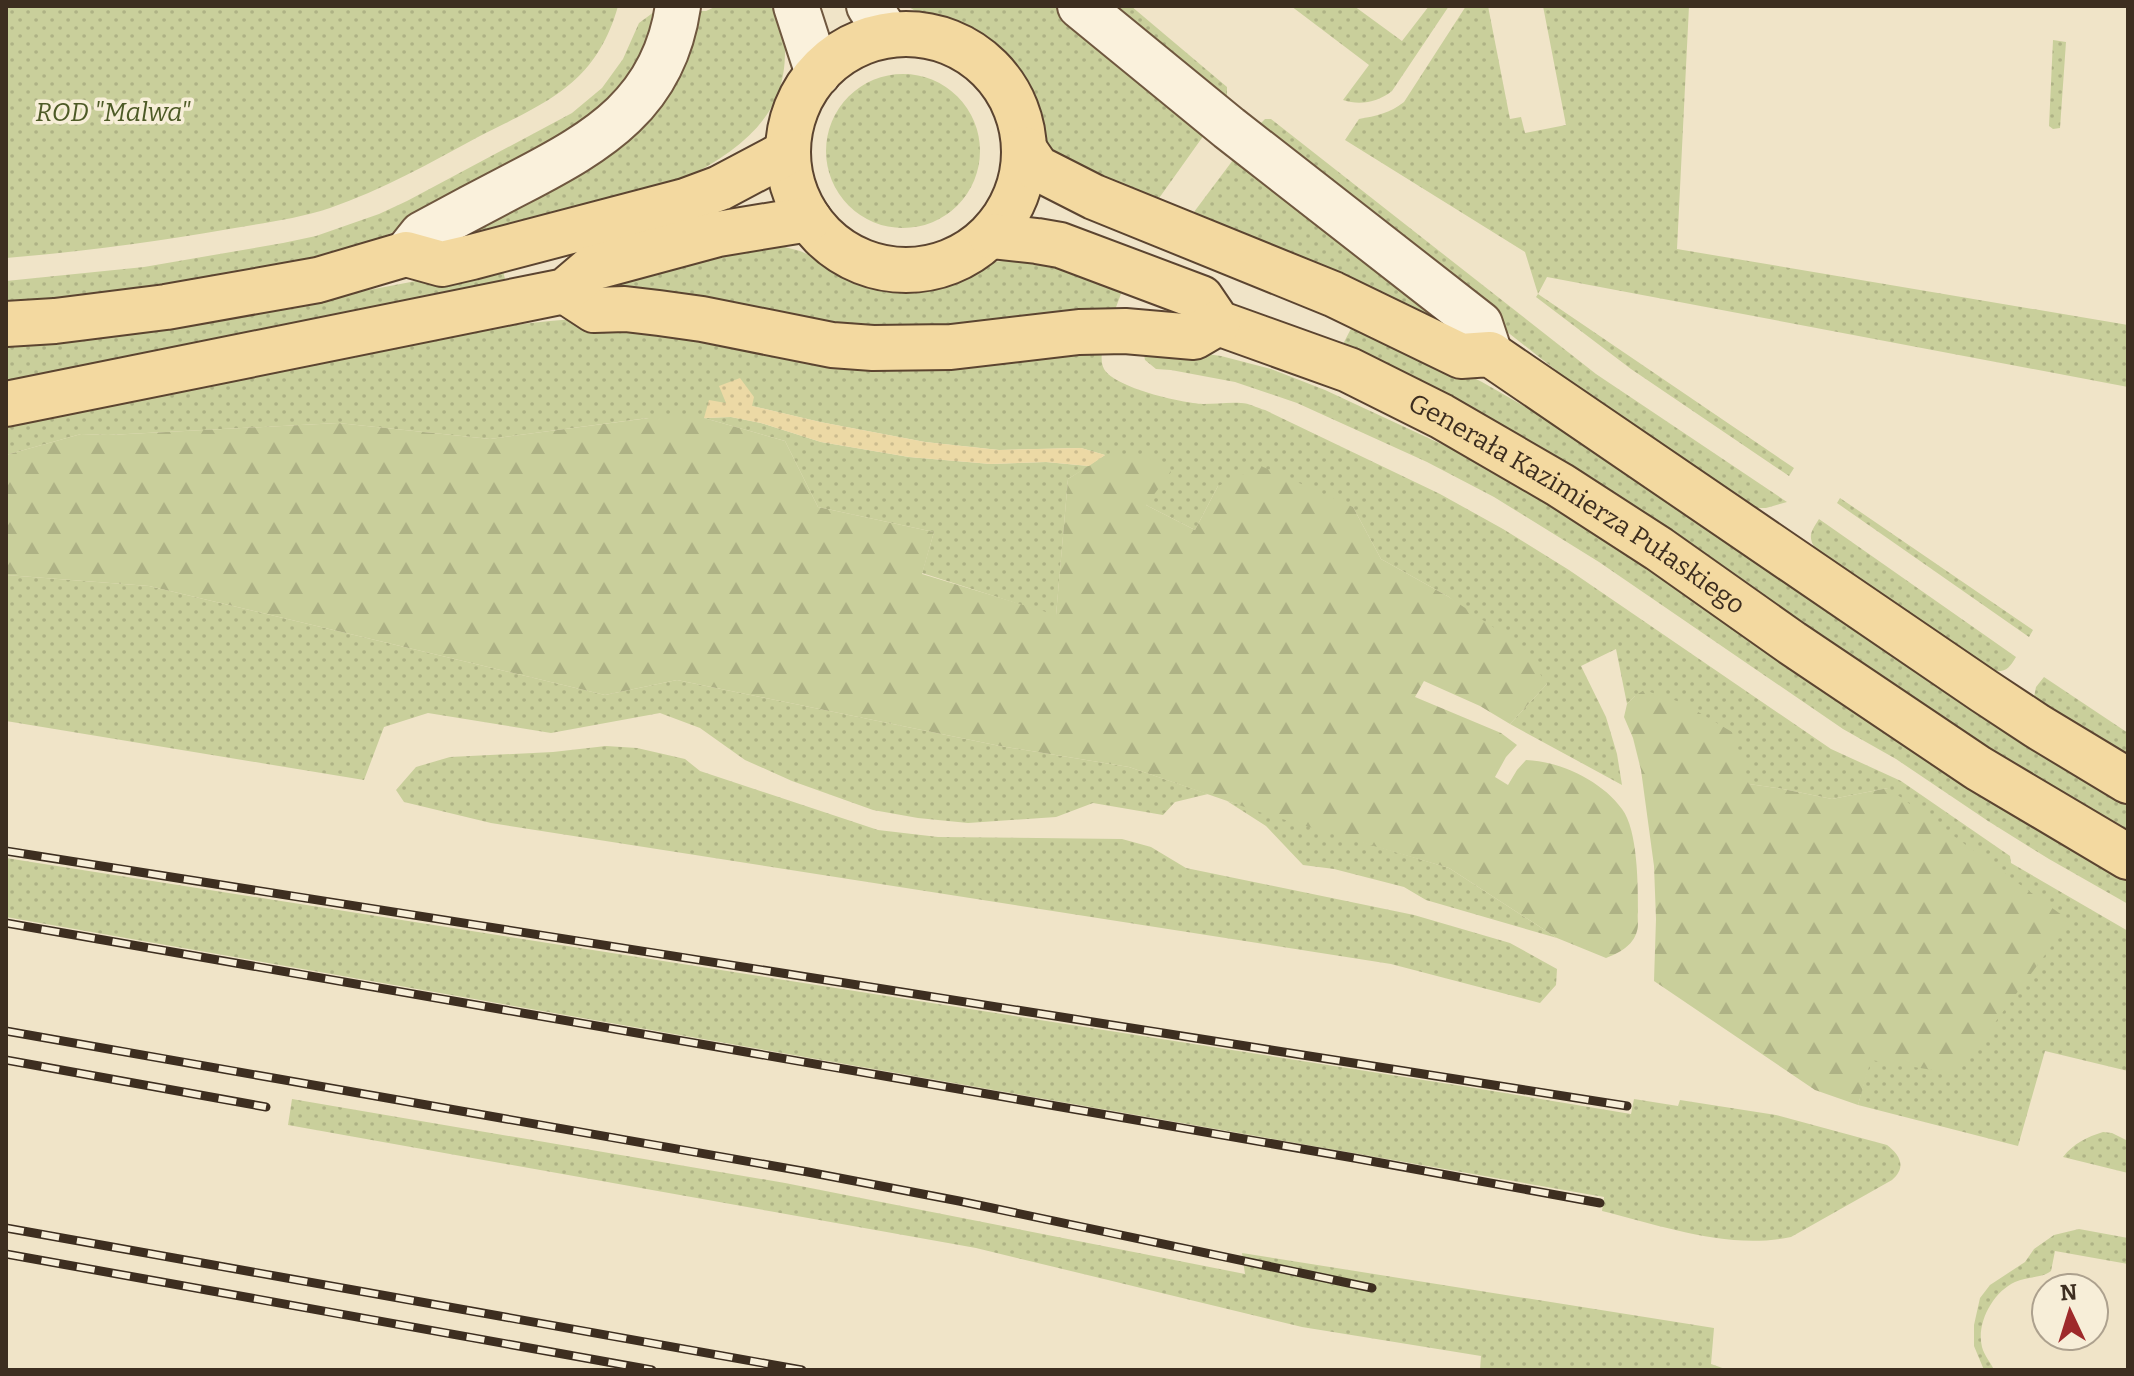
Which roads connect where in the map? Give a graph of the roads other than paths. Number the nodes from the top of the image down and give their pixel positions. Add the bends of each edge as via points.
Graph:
1 (678, 6) edge
2 (796, 6) edge
3 (1080, 6) edge
4 (879, 21) edge
5 (818, 74) junction
6 (1024, 149) junction
7 (788, 152) junction
8 (809, 219) junction
9 (991, 236) junction
10 (406, 254) junction
11 (565, 291) junction
12 (1218, 323) junction
13 (6, 324) edge
14 (1490, 354) junction
15 (6, 404) edge
16 (2128, 781) edge
17 (2128, 857) edge

1 - 10 main road via 668,46 653,76 608,130 568,157 422,234
2 - 5 main road
3 - 14 main road via 1480,324
4 - 5 main road via 868,40
4 - 6 main road via 967,50 983,61 1009,93
5 - 7 main road via 796,109
6 - 9 main road via 1020,187
6 - 14 main road via 1037,168 1094,197 1333,294 1461,356
7 - 8 main road via 797,199
7 - 10 main road via 720,188 645,212 442,264
8 - 9 main road via 841,251 899,270 940,266
8 - 11 main road via 718,234 592,268
9 - 12 main road, Generała Kazimierza Pułaskiego via 1060,245 1201,298
10 - 13 main road via 318,280 182,305
11 - 12 main road via 594,310 659,313 873,348 951,347 1079,332 1194,337
11 - 15 main road
12 - 17 main road, Generała Kazimierza Pułaskiego via 1349,370 1560,485 1978,768
14 - 16 main road via 1984,691

